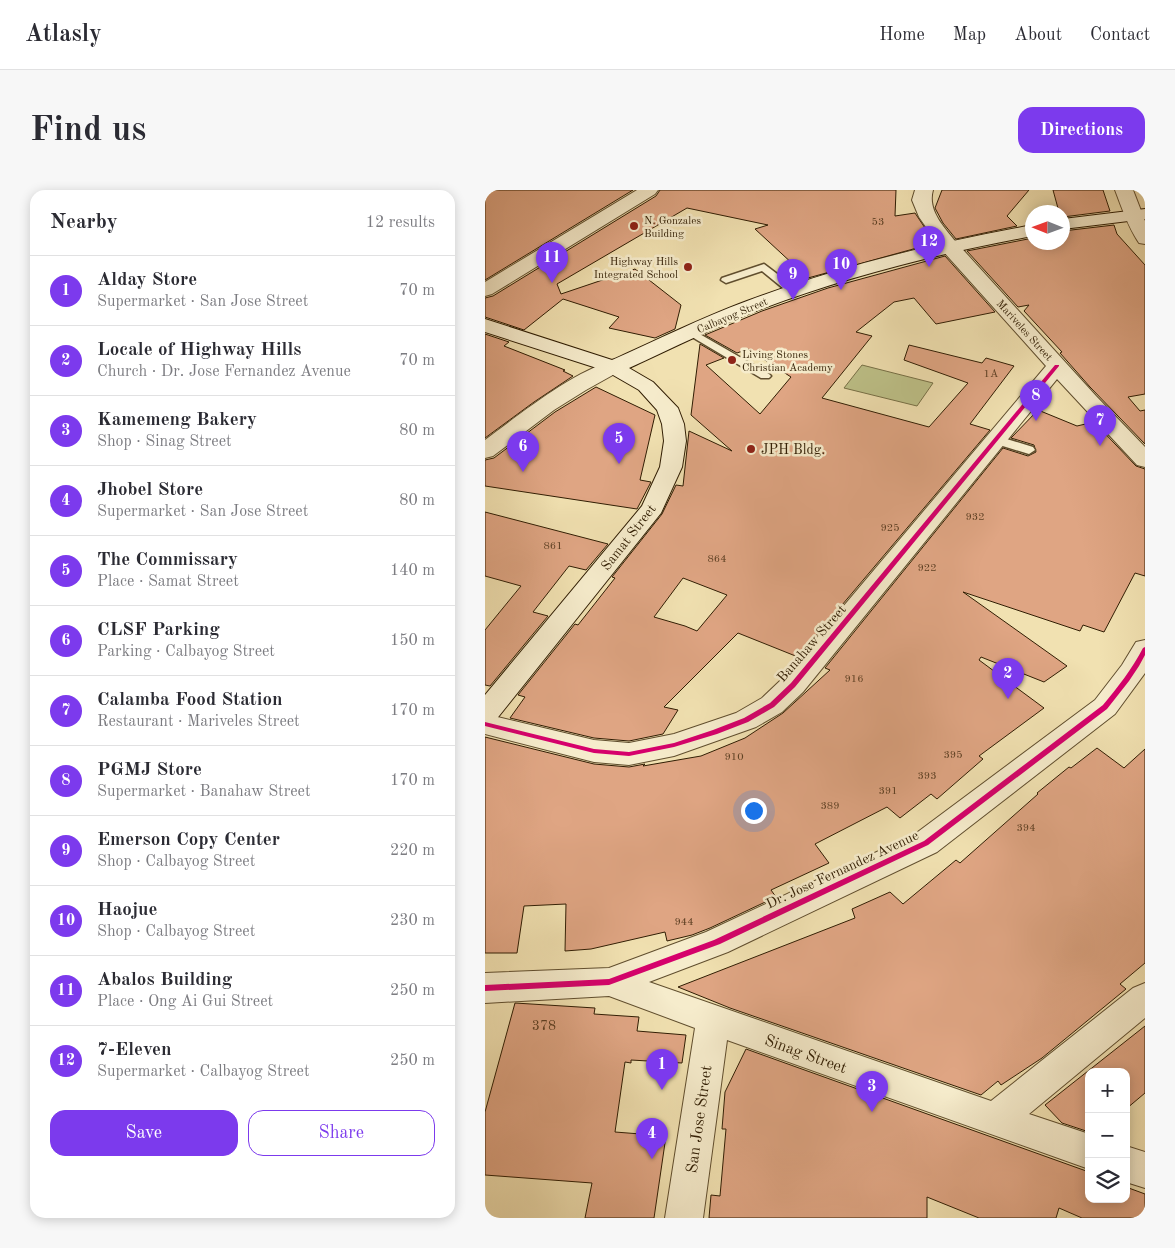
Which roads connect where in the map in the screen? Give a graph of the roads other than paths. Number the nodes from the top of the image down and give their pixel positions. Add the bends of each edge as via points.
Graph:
1 (649, 190) edge
2 (923, 190) edge
3 (1124, 190) edge
4 (1139, 214) edge
5 (1070, 223) edge
6 (1025, 232) edge
7 (1145, 239) edge
8 (949, 246) junction
9 (725, 280) dead end
10 (485, 290) edge
11 (793, 291) junction
12 (485, 326) edge
13 (691, 332) junction
14 (1057, 366) junction
15 (613, 367) junction
16 (765, 376) dead end
17 (1037, 390) junction
18 (1088, 401) junction
19 (997, 440) junction
20 (1029, 450) dead end
21 (485, 451) edge
22 (1145, 460) edge
23 (1145, 649) edge
24 (485, 714) edge
25 (485, 724) edge
26 (609, 982) junction
27 (485, 988) edge
28 (1145, 998) edge
29 (713, 1020) junction
30 (995, 1120) junction
31 (1085, 1151) edge
32 (1130, 1165) edge
33 (1145, 1170) edge
34 (684, 1218) edge

1 - 10 street
2 - 8 street, Mariveles Street via 921,200 928,217
3 - 4 street
4 - 5 street
4 - 7 street
6 - 8 street, Calbayog Street
8 - 11 street, Calbayog Street
8 - 14 street, Mariveles Street
9 - 11 lane via 764,267
11 - 13 street, Calbayog Street
12 - 15 street, Samat Street
13 - 15 street, Calbayog Street
13 - 16 lane
14 - 17 street, Banahaw Street
14 - 18 street, Mariveles Street
15 - 21 street, Calbayog Street via 553,399
15 - 24 street, Samat Street via 645,386 667,408 675,441 671,467 653,508
17 - 18 street
17 - 19 street, Banahaw Street
18 - 22 street, Mariveles Street
19 - 20 lane
19 - 25 street, Banahaw Street via 793,685 772,704 746,720 675,745 629,754 594,750
23 - 26 street, Dr. Jose Fernandez Avenue via 1105,707 926,843 717,942
26 - 27 street, Dr. Jose Fernandez Avenue
26 - 29 street, Sinag Street
28 - 30 street
29 - 30 street, Sinag Street
29 - 34 street, San Jose Street
30 - 31 street, Sinag Street
32 - 33 street

